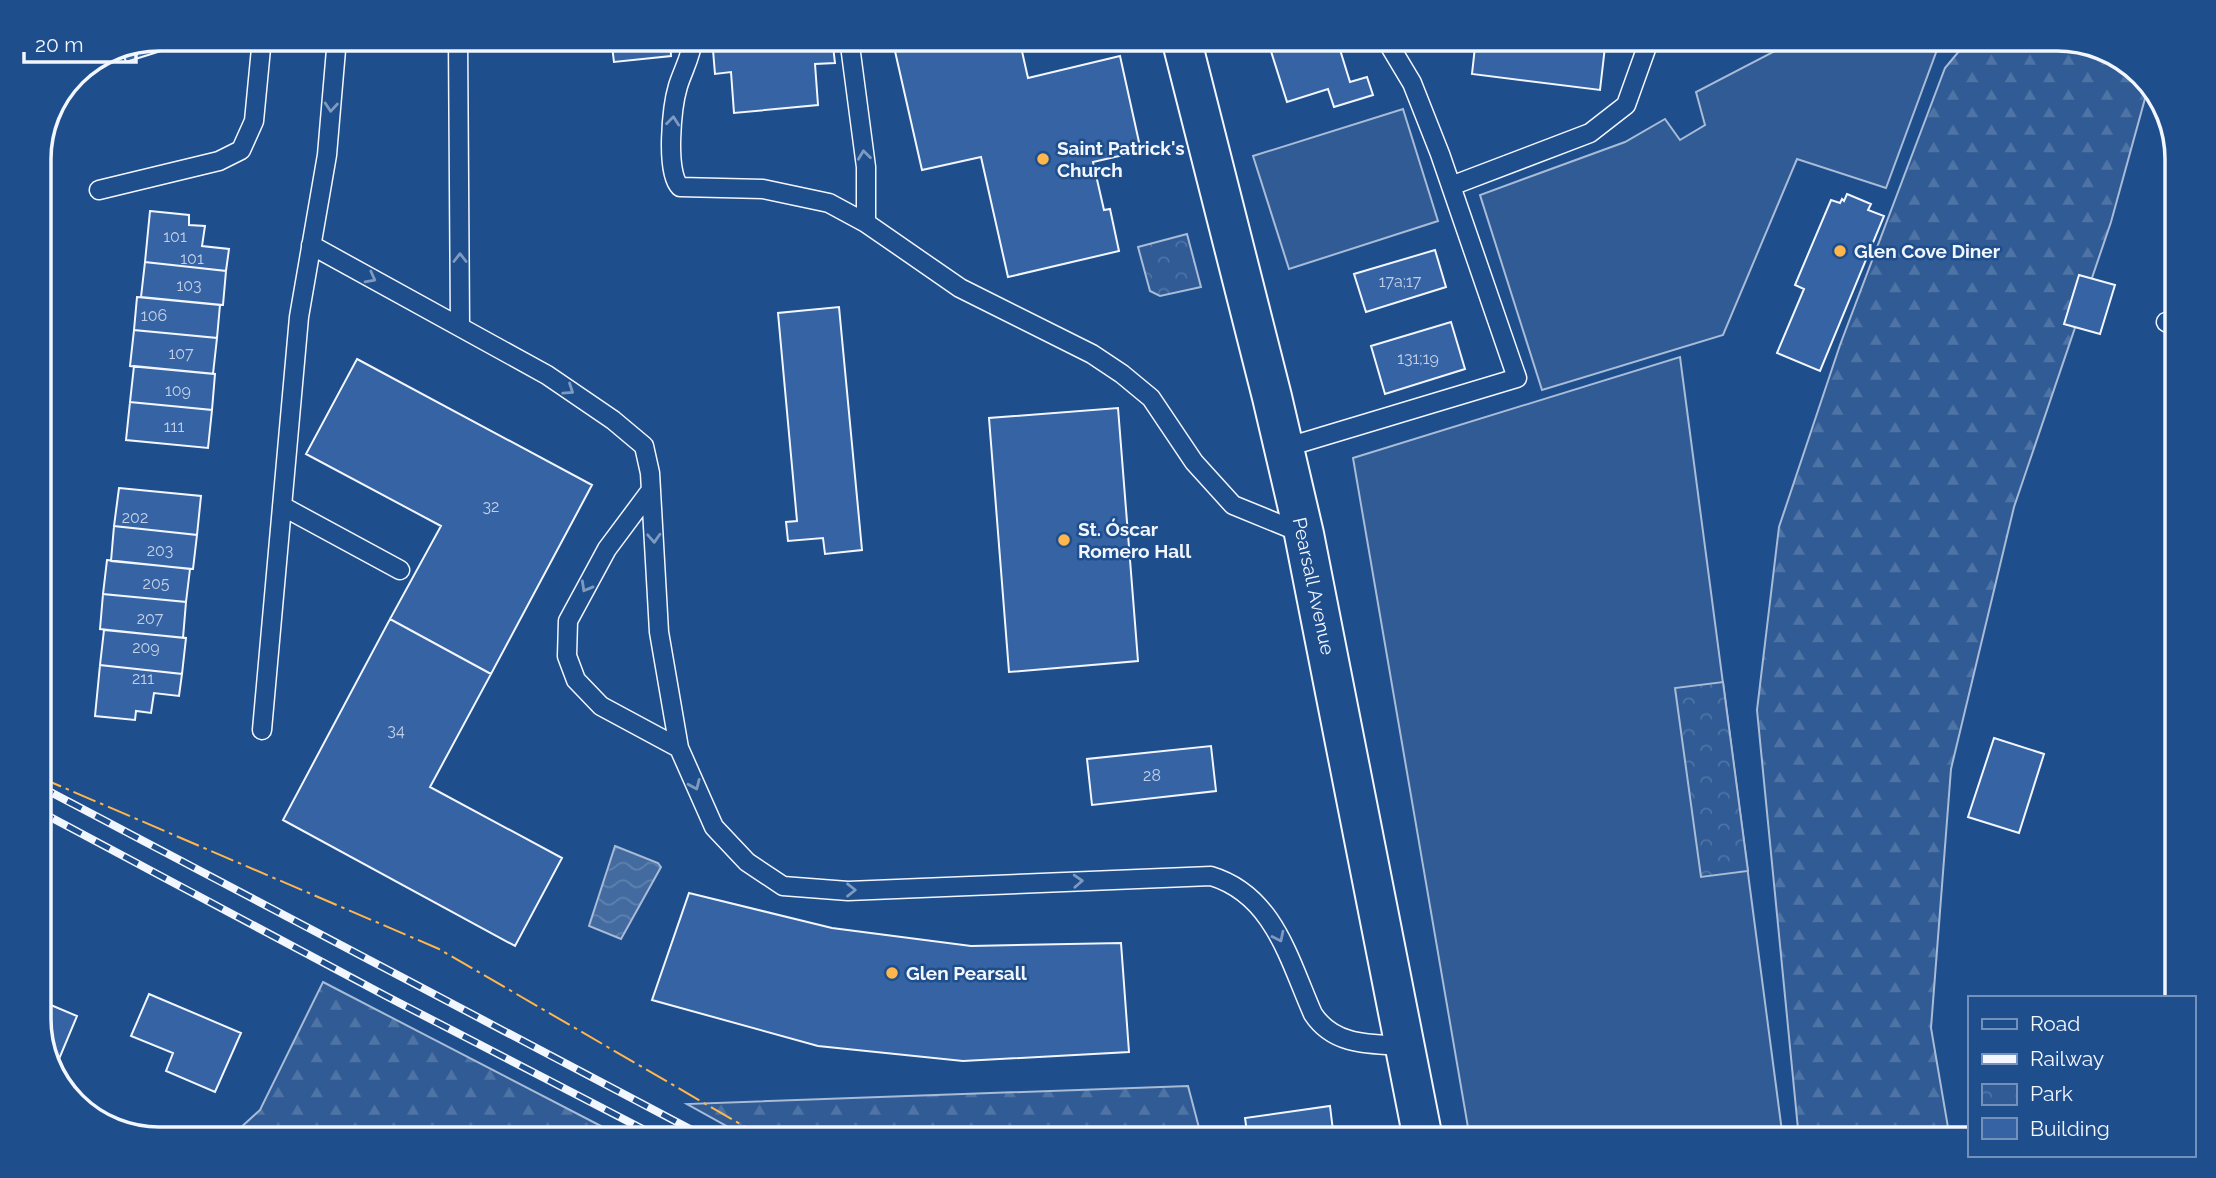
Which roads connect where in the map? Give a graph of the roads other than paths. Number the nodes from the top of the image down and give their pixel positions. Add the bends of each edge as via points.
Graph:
1 (261, 51) edge
2 (336, 51) edge
3 (458, 51) edge
4 (690, 51) edge
5 (851, 51) edge
6 (1184, 51) edge
7 (1393, 51) edge
8 (1645, 51) edge
9 (1451, 186) junction
10 (99, 190) dead end
11 (866, 223) junction
12 (311, 246) junction
13 (460, 326) junction
14 (1284, 448) junction
15 (651, 490) junction
16 (282, 506) junction
17 (1304, 534) junction
18 (400, 570) dead end
19 (262, 730) dead end
20 (679, 748) junction
21 (1405, 1046) junction
22 (1421, 1127) edge

1 - 10 lane via 254,121 241,150 219,161
2 -> 12 lane via 327,155
13 -> 3 lane
11 -> 4 lane via 829,202 763,189 680,187 672,175 672,126 678,86
11 -> 5 lane via 866,167
6 - 14 street, Pearsall Avenue
7 - 9 lane via 1412,83
8 - 9 lane via 1626,105 1590,133
9 - 14 lane via 1517,377
11 - 17 lane via 960,288 1092,354 1122,374 1152,398 1194,462 1233,505
12 -> 13 lane
12 - 16 lane via 299,317
13 -> 15 lane via 547,375 644,446
14 - 17 street, Pearsall Avenue
15 -> 20 lane via 659,632
15 -> 20 lane via 607,549 568,621 567,656 576,681 601,706
16 - 18 lane
16 - 19 lane
17 - 21 street, Pearsall Avenue
20 -> 21 lane via 714,827 747,862 783,886 848,891 1211,876 1227,881 1259,904 1321,1026 1347,1040
21 - 22 street, Pearsall Avenue

